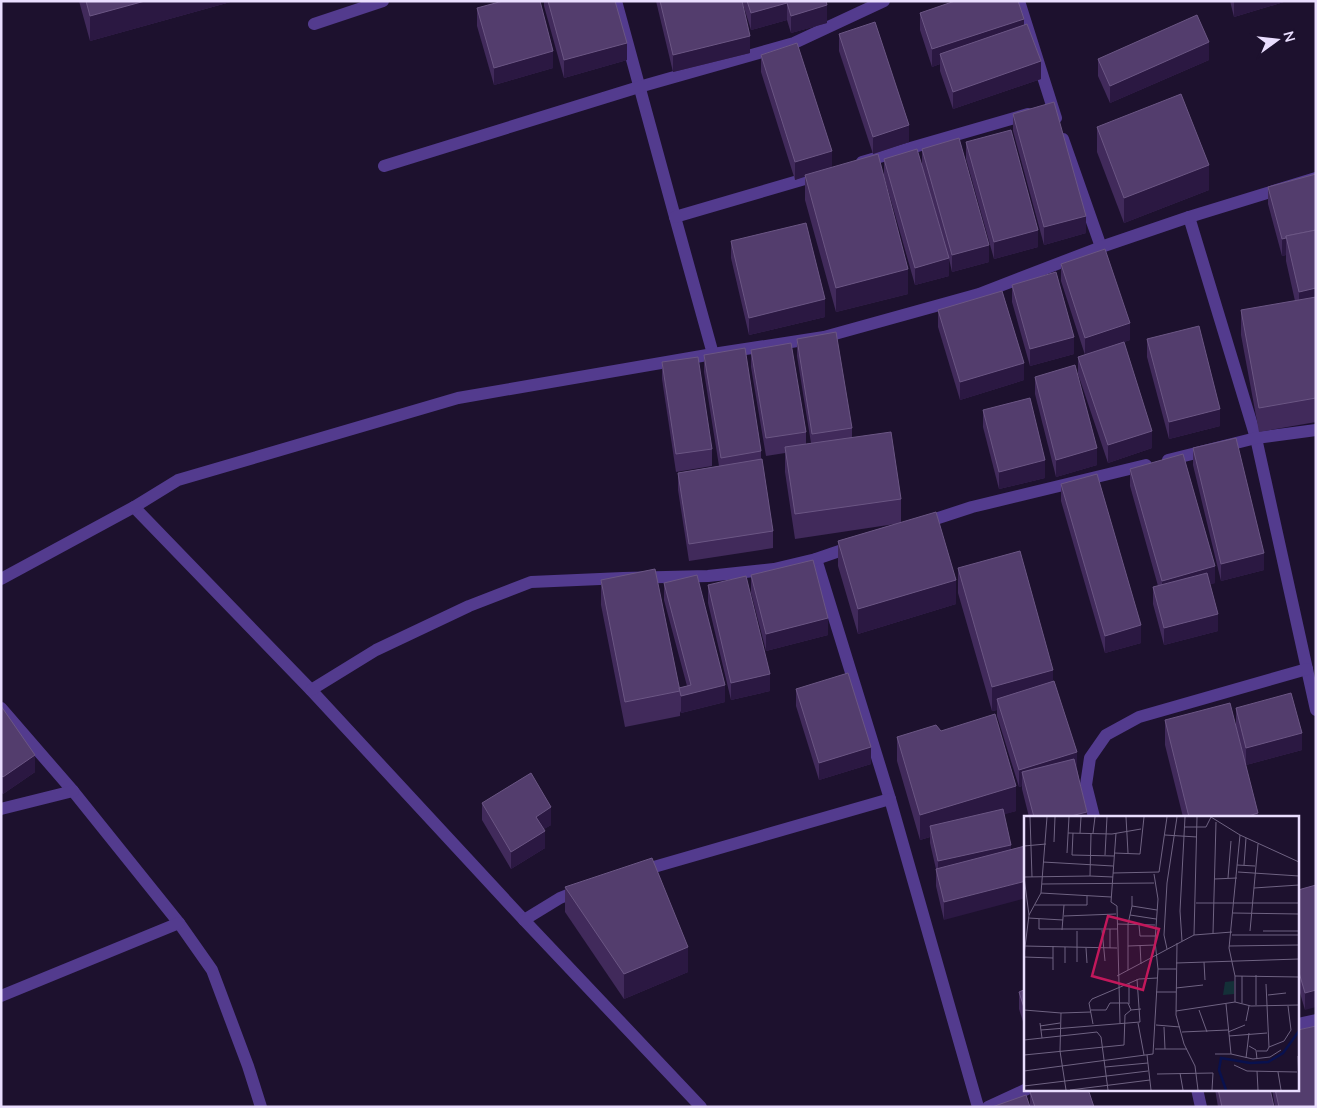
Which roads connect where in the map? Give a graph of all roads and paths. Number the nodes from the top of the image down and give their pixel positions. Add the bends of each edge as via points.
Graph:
1 (383, 1) edge
2 (616, 1) edge
3 (884, 1) edge
4 (1019, 1) edge
5 (314, 24) dead end
6 (639, 87) junction
7 (1052, 106) junction
8 (854, 165) edge
9 (384, 166) dead end
10 (835, 170) edge
11 (1316, 178) edge
12 (675, 217) junction
13 (1189, 217) junction
14 (1101, 247) junction
15 (713, 354) junction
16 (1316, 430) edge
17 (1256, 438) junction
18 (134, 507) junction
19 (908, 528) edge
20 (862, 544) edge
21 (816, 559) junction
22 (1, 579) edge
23 (1307, 669) junction
24 (311, 690) junction
25 (1, 708) edge
26 (1316, 710) edge
27 (73, 790) junction
28 (890, 800) junction
29 (1, 809) edge
30 (1094, 816) edge
31 (628, 874) edge
32 (592, 886) edge
33 (524, 920) junction
34 (179, 923) junction
35 (1, 996) edge
36 (1316, 1020) edge
37 (1300, 1024) edge
38 (1025, 1090) edge
39 (1197, 1090) edge
40 (261, 1107) edge
41 (701, 1107) edge
42 (978, 1107) edge
43 (988, 1107) edge
44 (1201, 1107) edge

1 - 5 street
2 - 6 street
3 - 6 street via 794,43
4 - 7 street
6 - 9 street
6 - 12 street
7 - 8 street
7 - 14 street
10 - 12 street
11 - 13 street
12 - 15 street
13 - 14 street
13 - 17 street
14 - 15 street via 979,294 824,338
15 - 18 street via 458,398 178,480
16 - 17 street
17 - 19 street via 972,507
17 - 23 street
18 - 22 street
18 - 24 street
20 - 21 street
21 - 24 street via 774,569 708,576 531,582 469,606 376,650
21 - 28 street
23 - 26 street
23 - 30 street via 1139,716 1106,735 1090,758 1086,785
24 - 33 street
25 - 27 street
27 - 29 street
27 - 34 street
28 - 31 street
28 - 42 street
32 - 33 street via 560,898
33 - 41 street
34 - 35 street
34 - 40 street via 212,970
36 - 37 street
38 - 43 street
39 - 44 street

